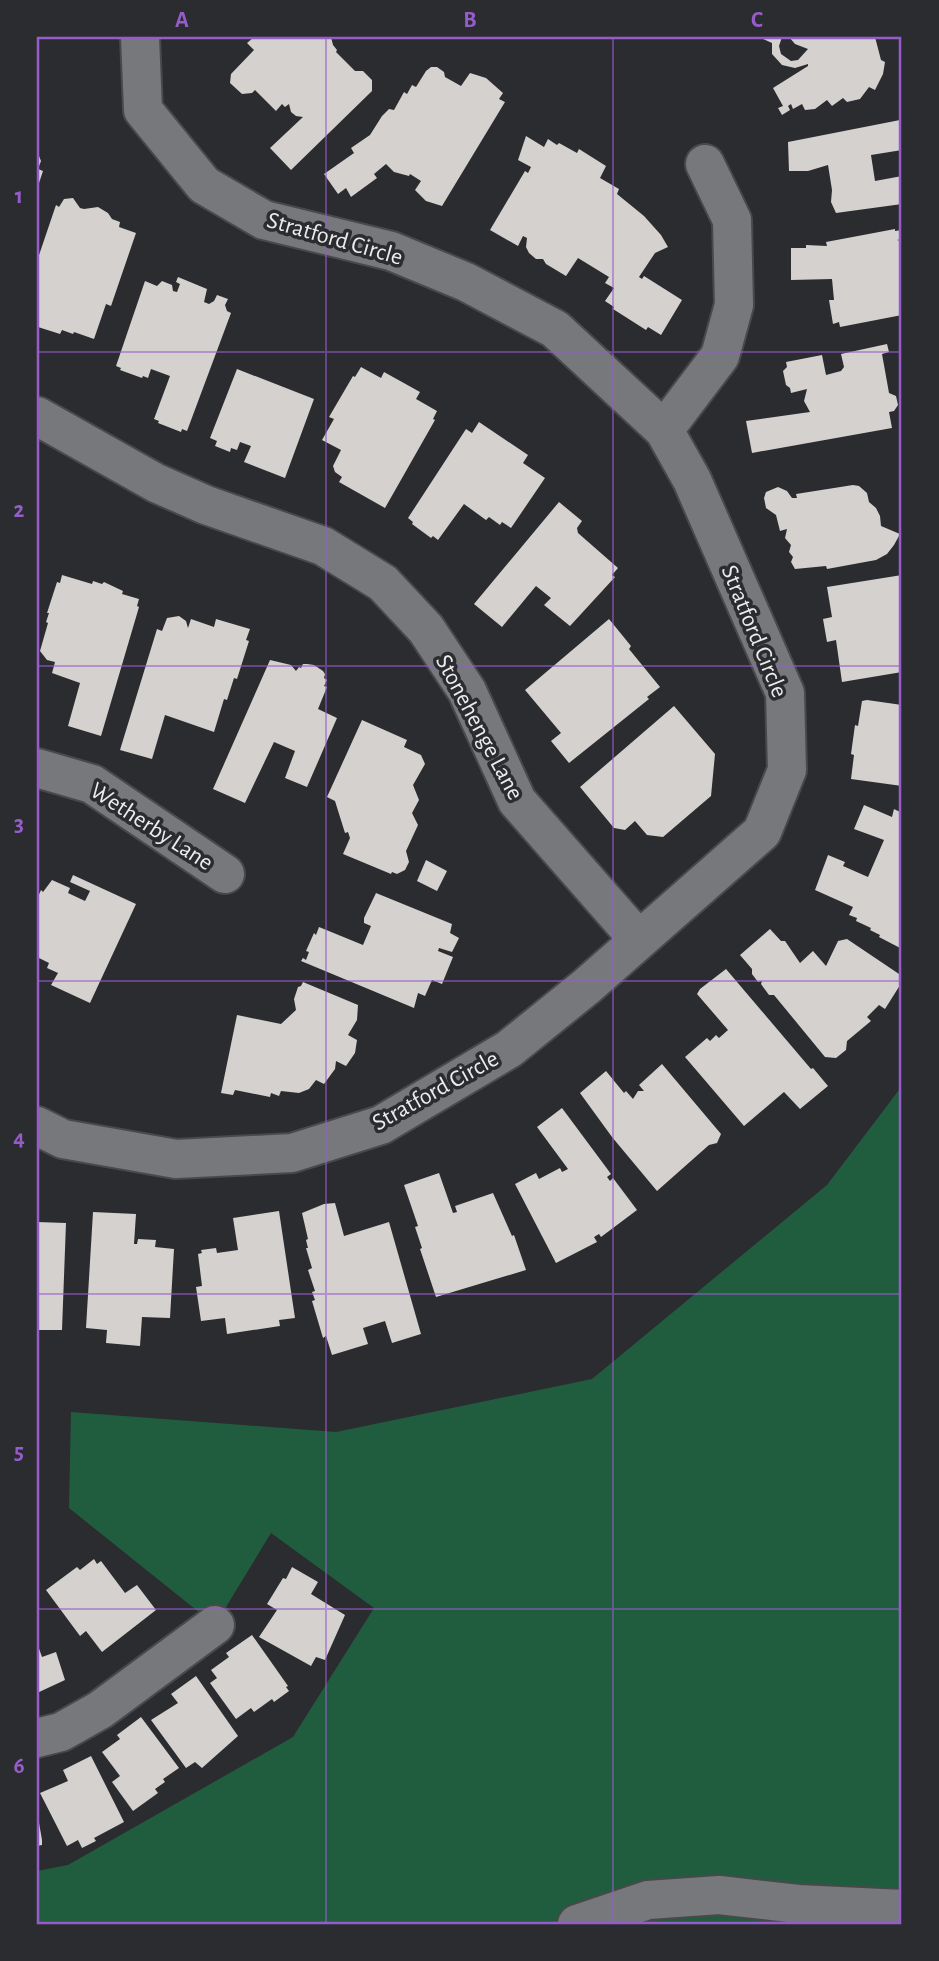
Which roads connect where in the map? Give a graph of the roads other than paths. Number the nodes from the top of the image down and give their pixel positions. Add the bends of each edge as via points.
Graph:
1 (140, 37) edge
2 (705, 164) dead end
3 (37, 416) edge
4 (664, 430) junction
5 (37, 768) edge
6 (225, 874) dead end
7 (638, 939) junction
8 (37, 1126) edge
9 (215, 1625) dead end
10 (37, 1738) edge
11 (902, 1909) edge
12 (577, 1924) edge

1 - 4 street, Stratford Circle via 143,110 204,185 264,220 391,251 466,282 544,323
2 - 4 street via 732,220 734,305 720,356
3 - 7 street, Stonehenge Lane via 156,483 323,546 383,583 426,629 467,691 517,801
4 - 7 street, Stratford Circle via 692,480 786,693 787,770 762,832
5 - 6 street, Wetherby Lane via 92,784
7 - 8 street, Stratford Circle via 509,1049 381,1125 292,1153 176,1159 63,1139
9 - 10 street via 100,1710 61,1732
11 - 12 street via 719,1895 648,1900

